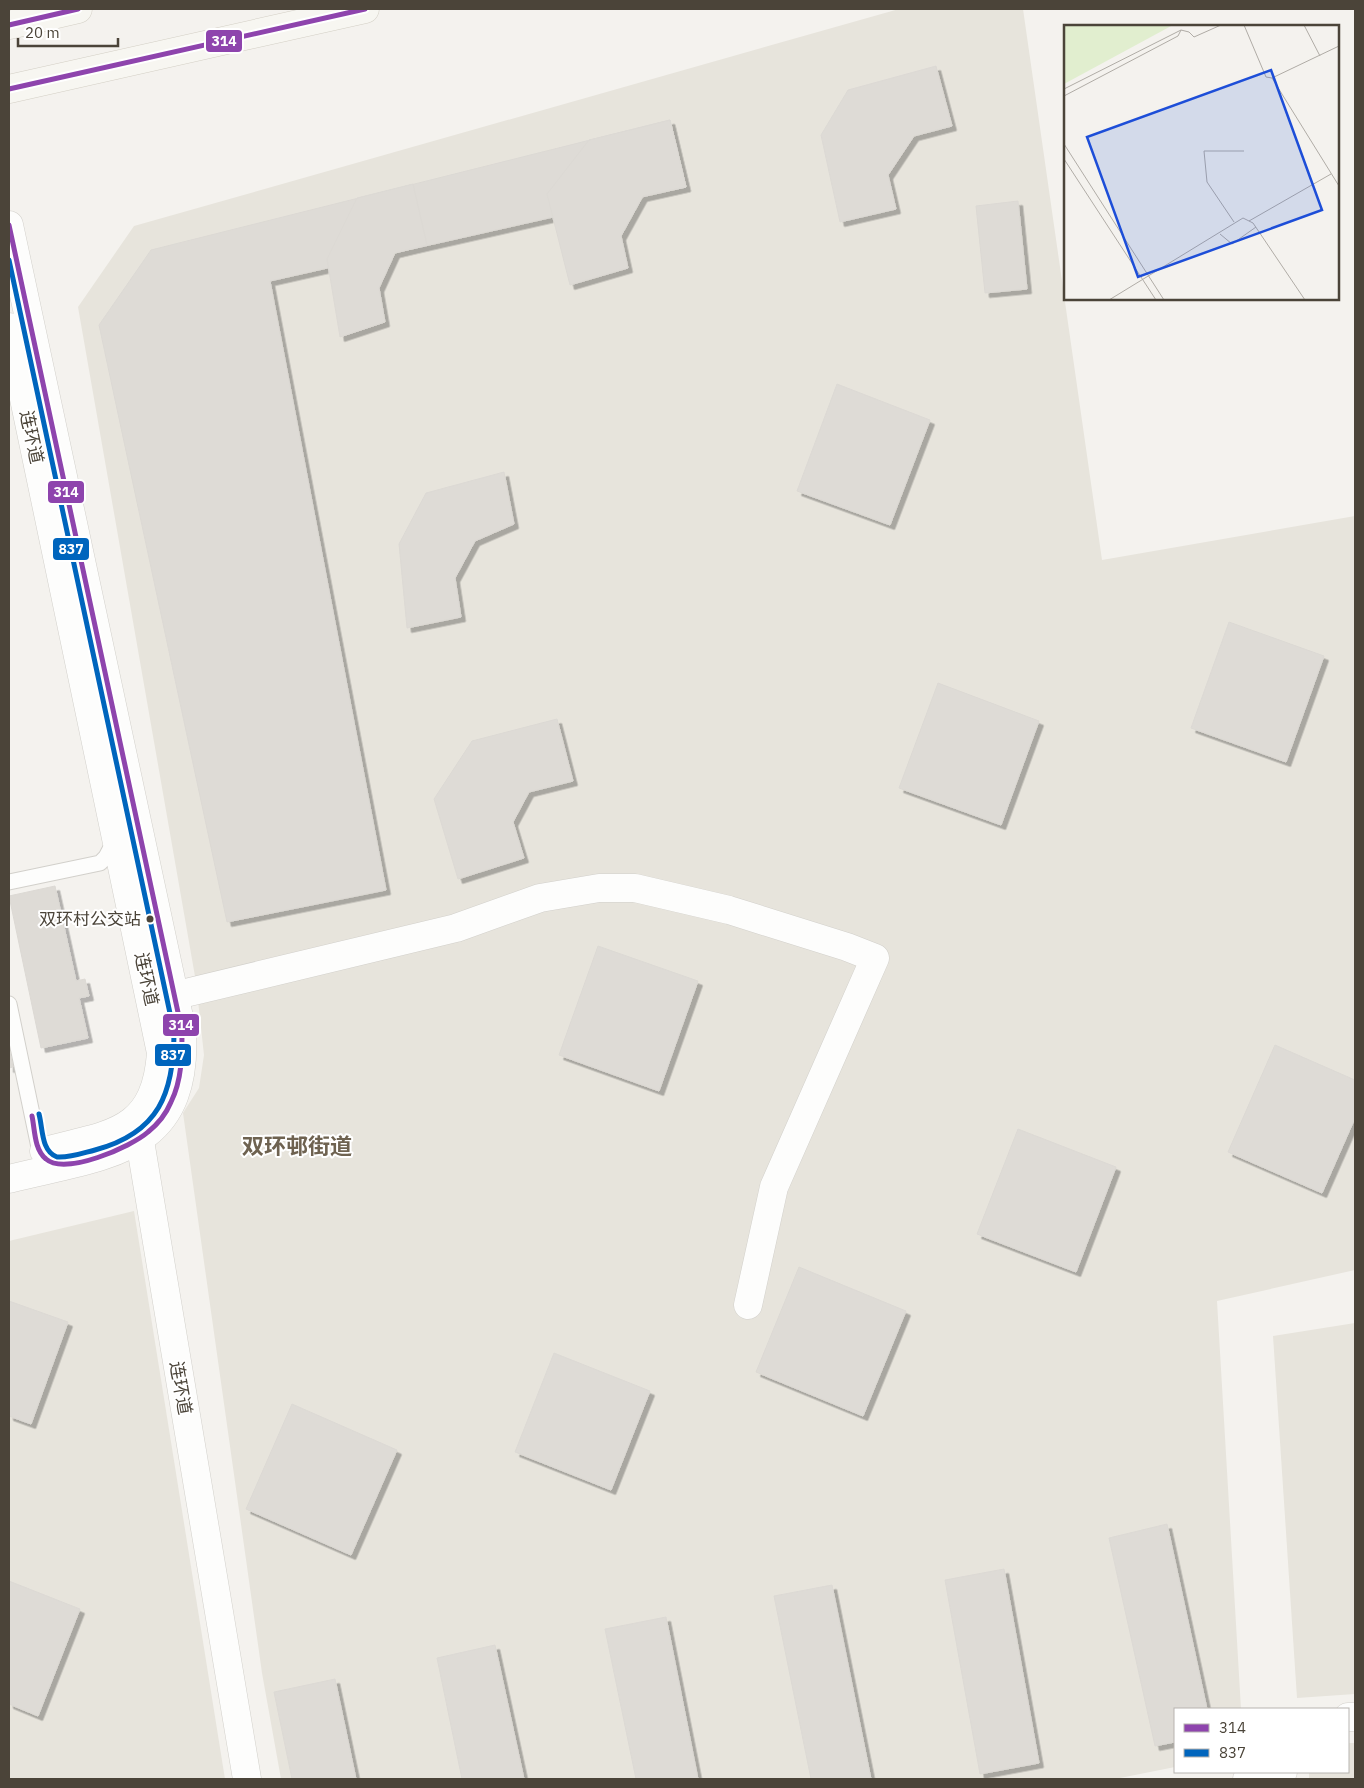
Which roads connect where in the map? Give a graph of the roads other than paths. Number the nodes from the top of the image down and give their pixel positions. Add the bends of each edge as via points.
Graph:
1 (78, 9) edge
2 (365, 9) edge
3 (9, 25) edge
4 (9, 89) edge
5 (9, 225) edge
6 (9, 327) edge
7 (117, 834) junction
8 (9, 882) edge
9 (163, 999) junction
10 (9, 1004) edge
11 (138, 1130) junction
12 (51, 1159) junction
13 (9, 1160) edge
14 (9, 1179) edge
15 (748, 1305) dead end
16 (1279, 1773) edge
17 (247, 1779) edge
18 (1247, 1779) edge

1 - 3 main road
2 - 4 main road
5 - 9 street
6 - 7 street, 连环道
7 - 8 lane via 110,851 100,863
7 - 9 street, 连环道
9 - 11 street via 183,1040 184,1057 179,1084 160,1122
9 - 15 street via 456,928 540,898 599,888 635,888 729,910 875,958 774,1187
10 - 12 lane
11 - 12 street via 106,1156
11 - 17 street, 连环道
12 - 13 street
12 - 14 street
16 - 18 street

